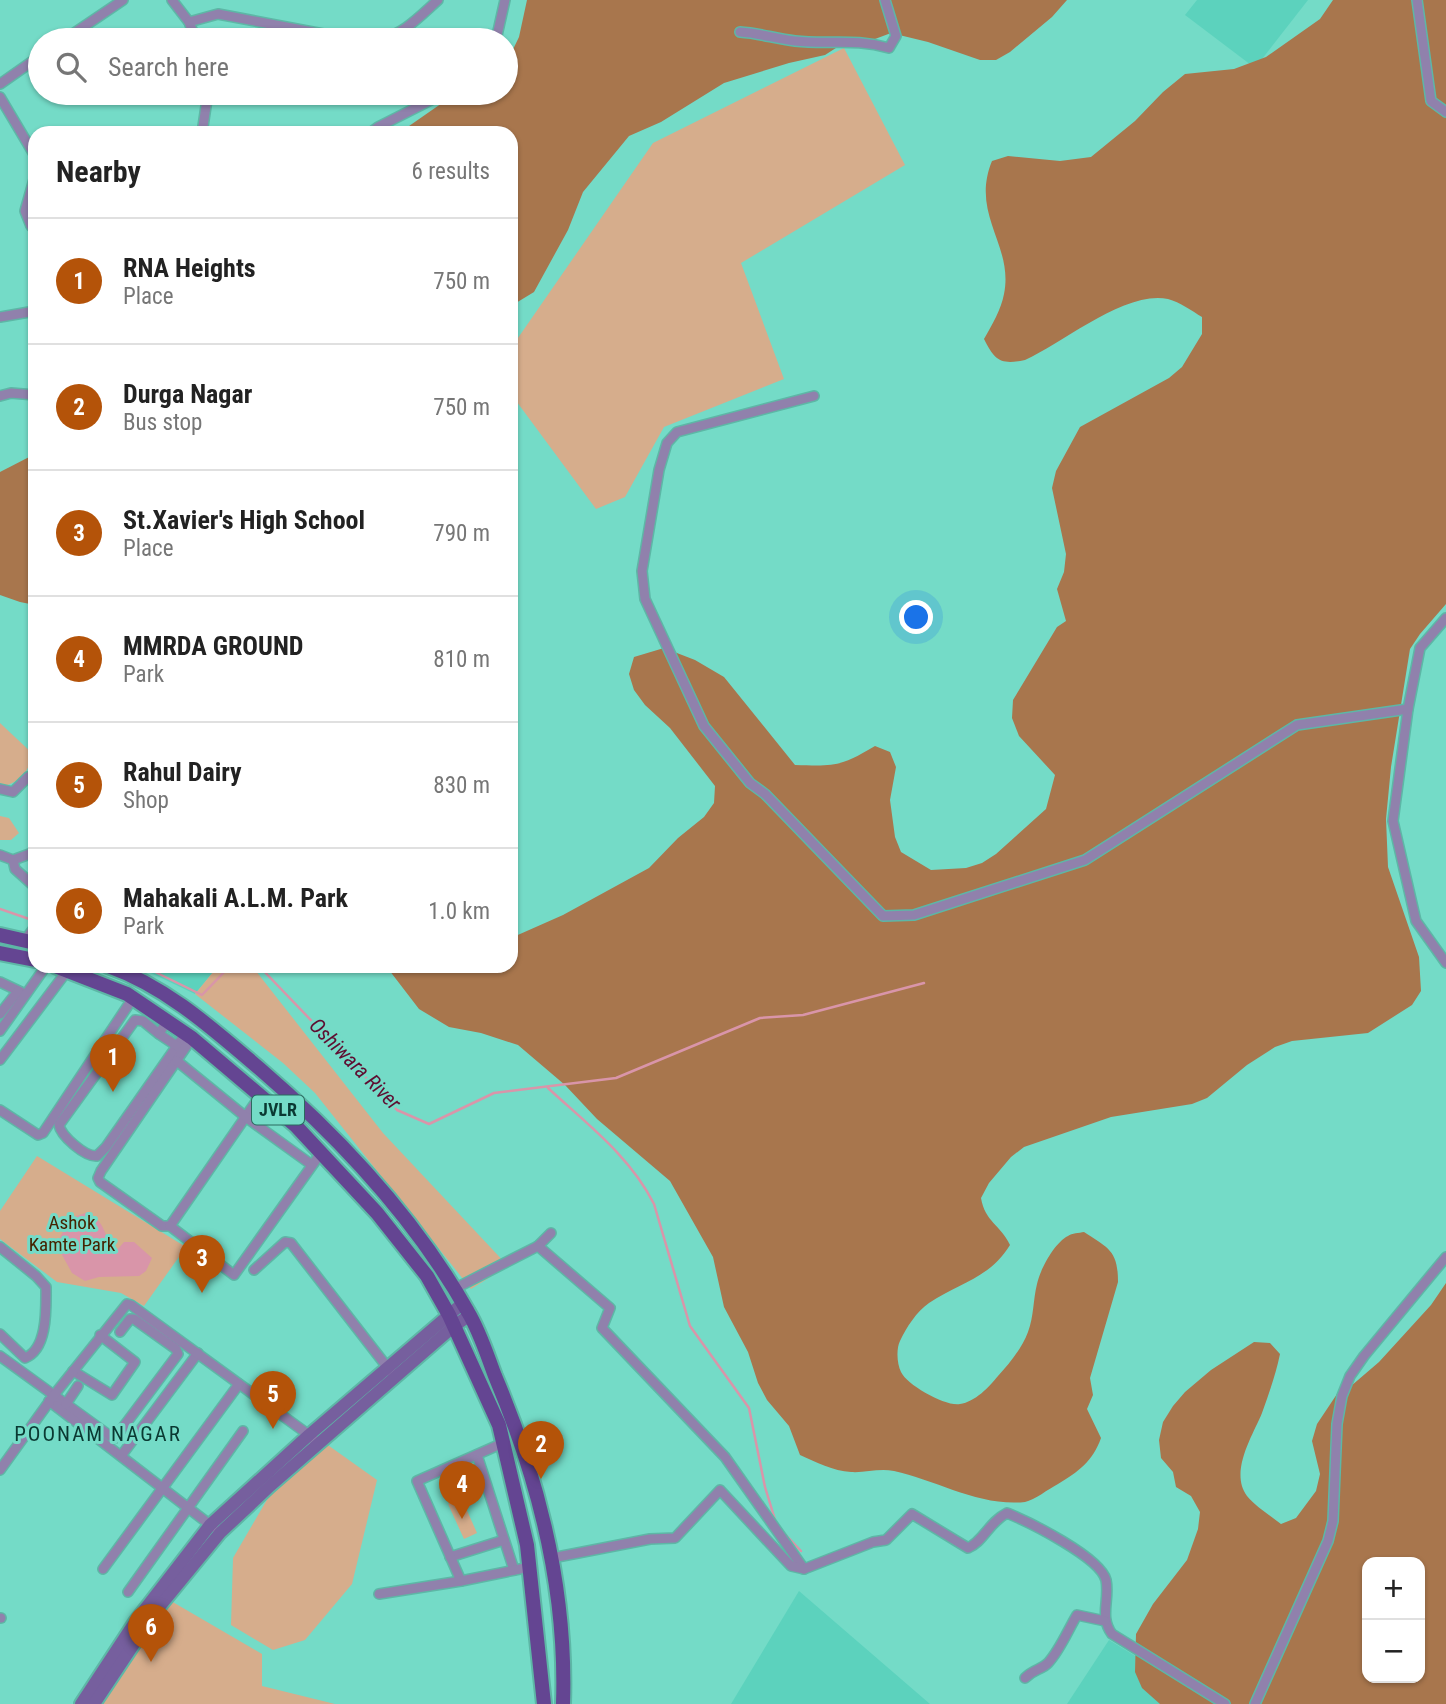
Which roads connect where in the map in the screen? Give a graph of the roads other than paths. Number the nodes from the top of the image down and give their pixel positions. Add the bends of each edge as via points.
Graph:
1 (123, 0) edge
2 (173, 0) edge
3 (438, 0) edge
4 (505, 0) edge
5 (885, 0) edge
6 (1417, 0) edge
7 (189, 22) junction
8 (82, 28) edge
9 (191, 28) edge
10 (292, 28) edge
11 (408, 28) edge
12 (499, 28) edge
13 (740, 32) dead end
14 (28, 64) edge
15 (0, 84) edge
16 (0, 97) edge
17 (206, 105) edge
18 (422, 105) edge
19 (1446, 112) edge
20 (203, 126) edge
21 (379, 126) edge
22 (28, 144) edge
23 (28, 200) edge
24 (28, 218) edge
25 (28, 312) edge
26 (0, 317) edge
27 (1, 393) edge
28 (28, 394) edge
29 (814, 396) dead end
30 (1446, 618) edge
31 (1408, 709) junction
32 (28, 777) edge
33 (0, 789) edge
34 (0, 855) edge
35 (28, 855) edge
36 (13, 860) junction
37 (28, 881) edge
38 (0, 935) edge
39 (28, 941) edge
40 (0, 953) edge
41 (28, 959) edge
42 (1446, 963) edge
43 (40, 973) edge
44 (58, 973) edge
45 (73, 973) edge
46 (128, 973) edge
47 (0, 982) edge
48 (22, 993) junction
49 (132, 998) junction
50 (0, 1014) edge
51 (167, 1021) junction
52 (0, 1031) edge
53 (159, 1034) junction
54 (189, 1035) junction
55 (177, 1046) junction
56 (0, 1060) edge
57 (177, 1061) junction
58 (260, 1096) junction
59 (0, 1110) edge
60 (247, 1118) junction
61 (316, 1159) junction
62 (170, 1226) junction
63 (551, 1233) dead end
64 (538, 1246) junction
65 (0, 1247) edge
66 (1446, 1257) edge
67 (254, 1270) dead end
68 (454, 1289) junction
69 (466, 1309) junction
70 (451, 1320) junction
71 (120, 1332) dead end
72 (0, 1334) edge
73 (100, 1335) junction
74 (198, 1353) junction
75 (0, 1356) edge
76 (72, 1371) junction
77 (392, 1372) junction
78 (239, 1384) junction
79 (78, 1386) dead end
80 (52, 1398) junction
81 (66, 1404) junction
82 (243, 1431) dead end
83 (314, 1439) junction
84 (503, 1443) junction
85 (477, 1455) junction
86 (121, 1456) junction
87 (0, 1470) edge
88 (163, 1489) junction
89 (188, 1508) junction
90 (215, 1529) junction
91 (504, 1540) junction
92 (450, 1557) junction
93 (552, 1558) junction
94 (530, 1567) junction
95 (103, 1569) dead end
96 (804, 1569) junction
97 (514, 1570) junction
98 (461, 1581) junction
99 (128, 1592) dead end
100 (379, 1594) dead end
101 (1105, 1621) junction
102 (1026, 1678) dead end
103 (81, 1704) edge
104 (94, 1704) edge
105 (544, 1704) edge
106 (563, 1704) edge
107 (1225, 1704) edge
108 (1255, 1704) edge

1 - 8 street
2 - 7 street
3 - 11 street
4 - 12 street
5 - 13 street via 896,36 889,48
6 - 19 street via 1431,102
7 - 9 street
7 - 10 street via 218,14
14 - 15 street
16 - 22 street
17 - 20 street
18 - 21 street
23 - 24 street
25 - 26 street
27 - 28 street
29 - 31 street via 677,432 667,443 646,538 645,599 704,726 750,783 883,916 914,915 1085,860 1297,725
30 - 31 street via 1420,648
31 - 42 street via 1393,821 1416,921
32 - 33 street via 13,792
34 - 36 street
35 - 36 street
36 - 37 street via 15,869
38 - 39 main road
40 - 41 main road
43 - 48 street
44 - 56 street
45 - 49 main road, JVLR
46 - 68 main road, JVLR via 200,1017 309,1111 420,1239
47 - 48 street
48 - 50 street
48 - 52 street
49 - 51 main road, JVLR
49 - 59 street via 43,1133 38,1135
51 - 53 street
51 - 54 main road, JVLR
53 - 55 street
53 - 55 street via 135,1020 59,1125 89,1156 97,1156 106,1147
54 - 55 street
54 - 57 street
54 - 58 main road, JVLR
57 - 60 street
57 - 62 street via 98,1178 162,1226
58 - 60 street
58 - 61 main road, JVLR via 296,1126
60 - 61 street
60 - 62 street
61 - 62 street via 234,1275
61 - 70 main road, JVLR via 377,1213 427,1276
63 - 64 street
64 - 68 street
64 - 96 street via 610,1308 602,1328 725,1457
65 - 72 street via 46,1287 42,1337 32,1356 25,1358
66 - 108 street via 1350,1376 1336,1424 1333,1521 1328,1541
67 - 77 street via 285,1242 291,1243
68 - 69 main road, JVLR
69 - 70 main road
69 - 93 main road, JVLR via 511,1414 546,1524
70 - 77 main road
70 - 84 main road, JVLR
71 - 81 street via 134,1319 178,1355 117,1437
73 - 74 street via 129,1304
73 - 76 street
73 - 76 street via 135,1362 113,1394
74 - 78 street
74 - 86 street
75 - 80 street
76 - 80 street
77 - 83 main road
78 - 83 street
78 - 88 street
79 - 81 street
80 - 81 street
80 - 86 street
80 - 87 street
82 - 89 street
83 - 90 main road
84 - 85 street
84 - 94 main road, JVLR
85 - 91 street
85 - 92 street via 417,1481
86 - 88 street
88 - 89 street
88 - 95 street
89 - 90 street
89 - 99 street
90 - 103 main road via 135,1622
90 - 104 main road
91 - 92 street
91 - 97 street
92 - 98 street
93 - 96 street via 674,1538 720,1490 791,1566
93 - 106 main road, JVLR via 558,1591
94 - 97 street
94 - 105 main road, JVLR
96 - 101 street via 886,1540 912,1514 968,1548 995,1519 1007,1513 1094,1562 1106,1582
97 - 98 street
98 - 100 street
101 - 102 street via 1077,1615 1050,1661
101 - 107 street via 1112,1634

